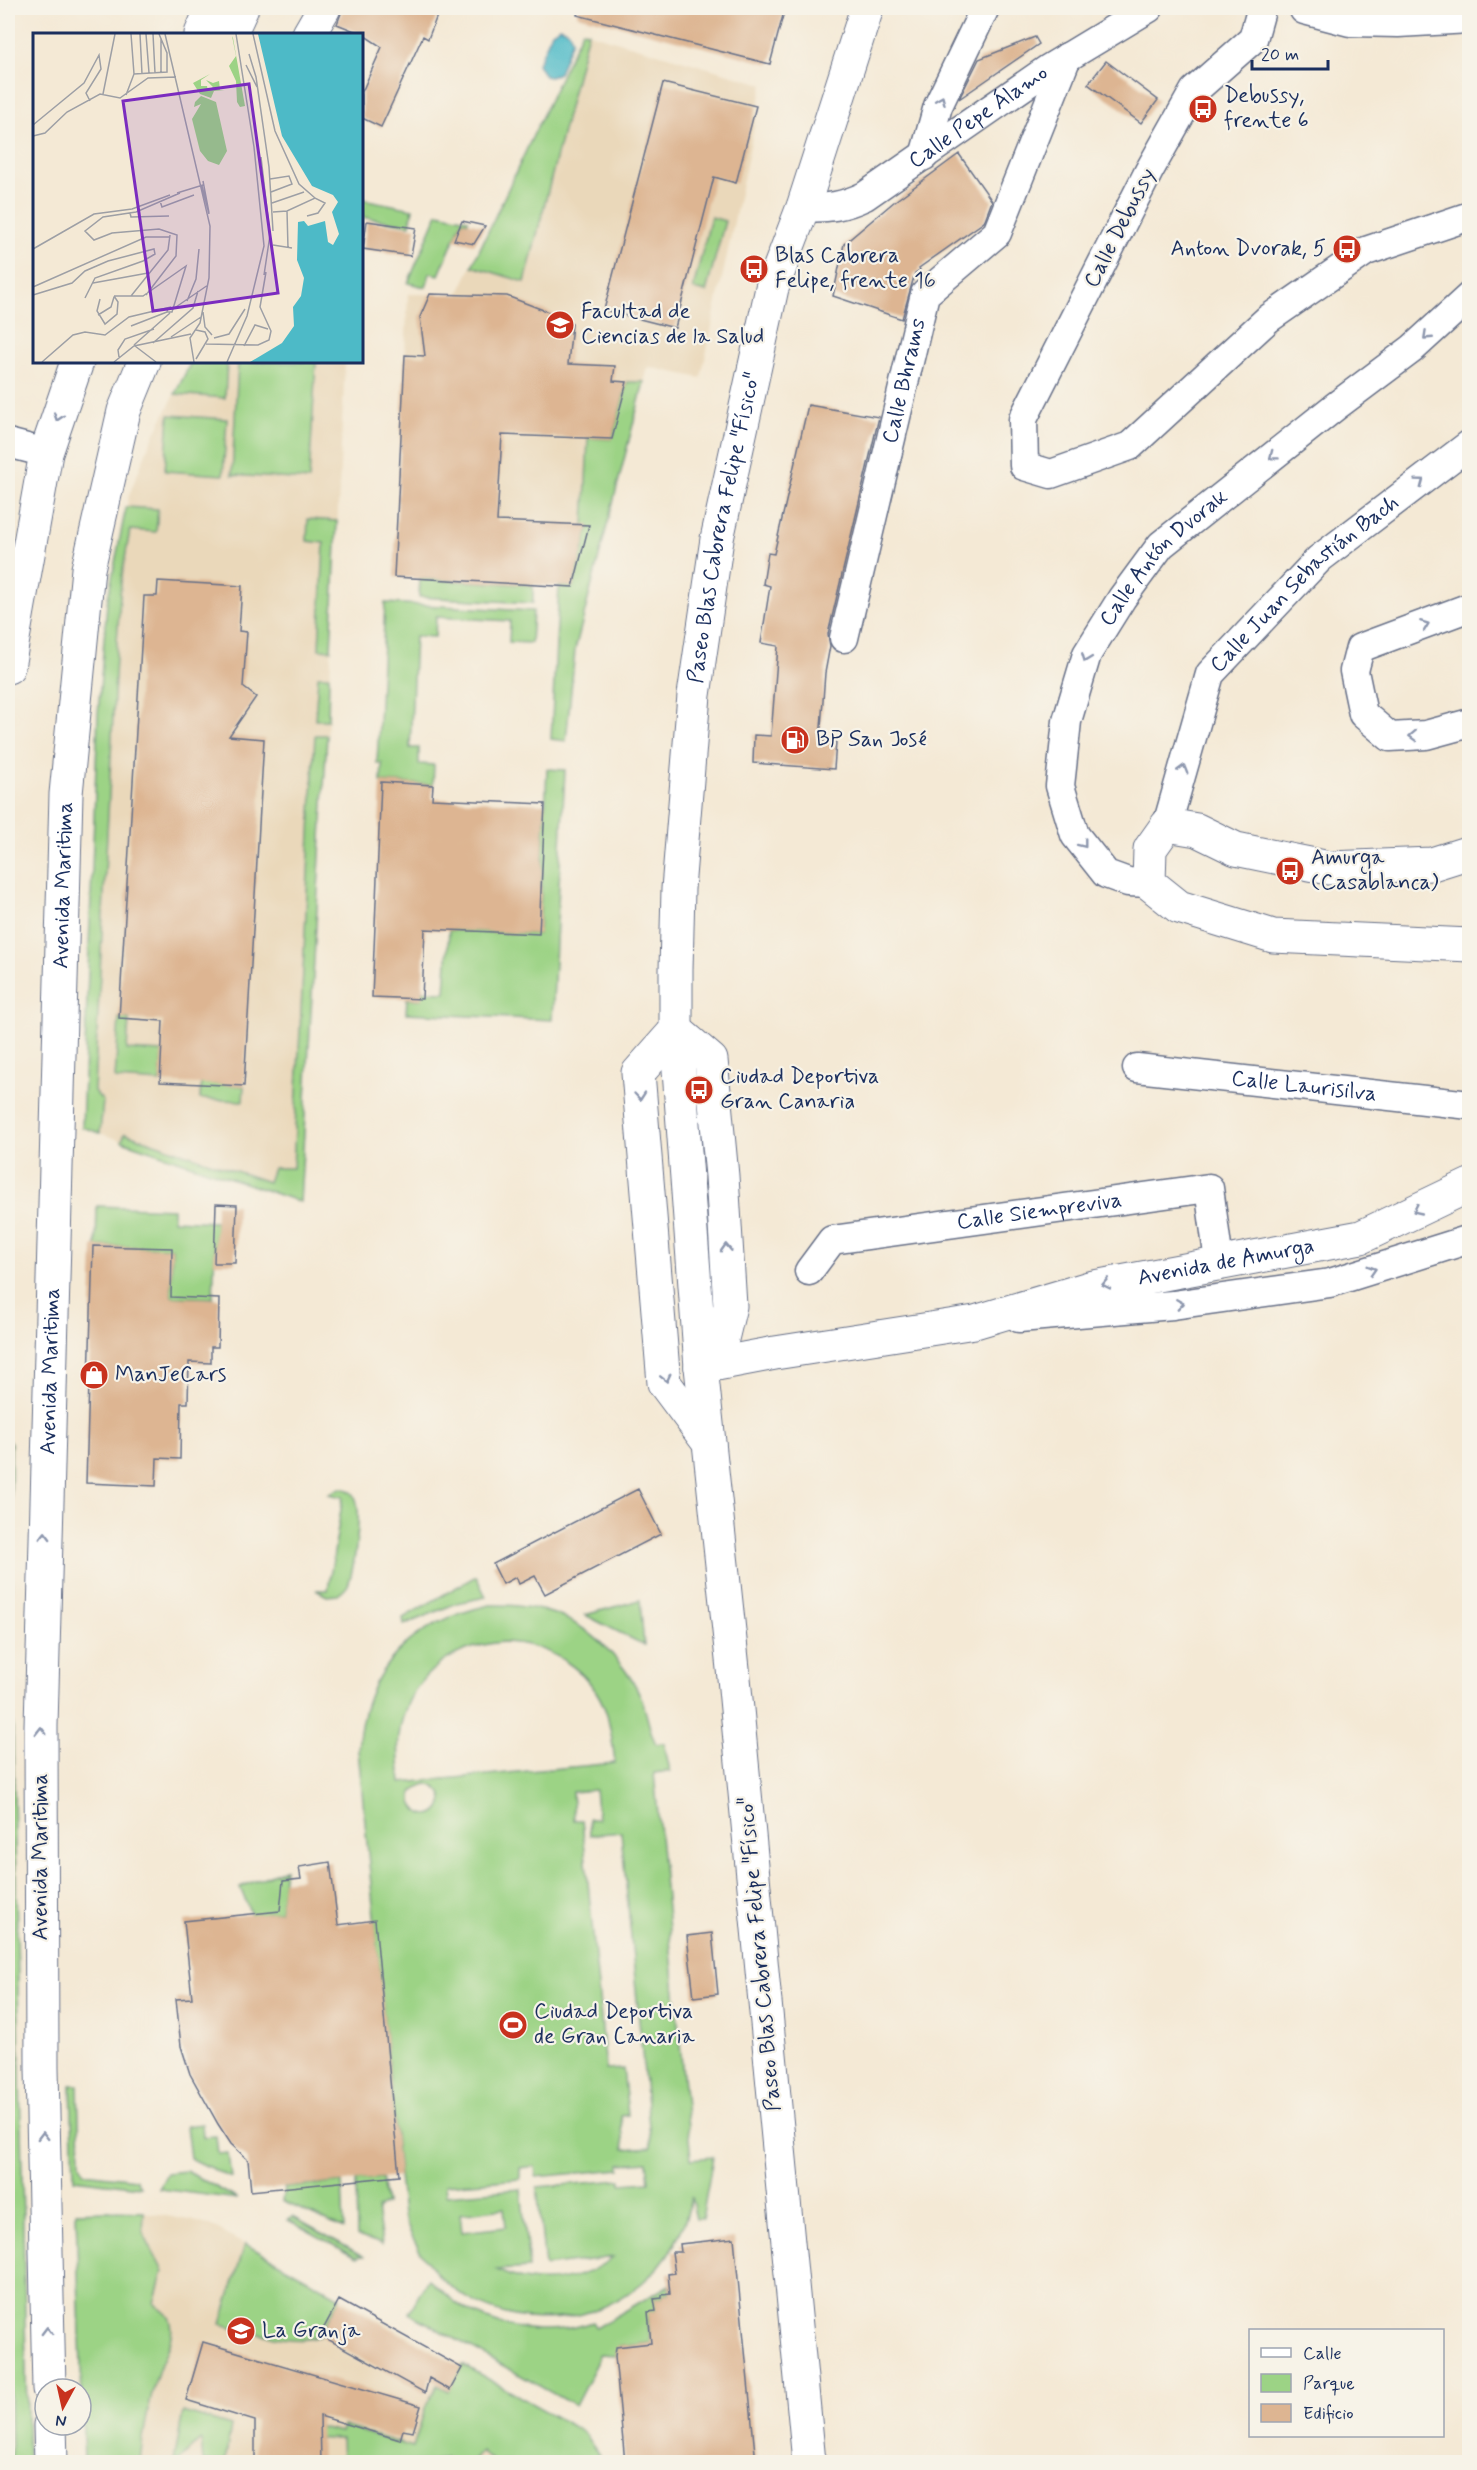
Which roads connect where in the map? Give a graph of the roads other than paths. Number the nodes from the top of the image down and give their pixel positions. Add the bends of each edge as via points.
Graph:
1 (212, 8) edge
2 (242, 8) edge
3 (301, 8) edge
4 (324, 8) edge
5 (867, 8) edge
6 (985, 8) edge
7 (1149, 8) edge
8 (1305, 9) edge
9 (1257, 11) edge
10 (1470, 19) edge
11 (201, 33) edge
12 (230, 33) edge
13 (289, 33) edge
14 (310, 33) edge
15 (1067, 57) junction
16 (924, 156) junction
17 (803, 207) junction
18 (1470, 216) edge
19 (1470, 296) edge
20 (77, 363) edge
21 (144, 363) edge
22 (8, 443) edge
23 (1470, 444) edge
24 (46, 453) junction
25 (1470, 607) edge
26 (844, 638) dead end
27 (8, 667) edge
28 (1470, 723) edge
29 (1167, 825) junction
30 (1470, 852) edge
31 (1149, 883) junction
32 (1470, 945) edge
33 (676, 1030) junction
34 (1137, 1068) dead end
35 (1470, 1105) edge
36 (1470, 1185) edge
37 (1470, 1239) edge
38 (1219, 1262) junction
39 (809, 1271) dead end
40 (730, 1306) junction
41 (659, 1320) junction
42 (975, 1322) junction
43 (775, 1353) junction
44 (701, 1367) junction
45 (710, 1445) junction
46 (49, 2377) edge
47 (50, 2437) edge
48 (51, 2463) edge
49 (809, 2463) edge

1 - 11 main road
2 - 12 main road
3 - 13 main road
4 - 14 main road
5 - 17 main road, Paseo Blas Cabrera Felipe "Físico"
16 -> 6 street via 938,106
7 - 15 street, Calle Pepe Álamo
8 - 9 street via 1283,19
8 - 10 street via 1350,22 1398,24
9 - 18 street, Calle Debussy via 1253,39 1194,91 1149,171 1023,419 1024,466 1051,474 1130,446 1268,319 1366,251
15 - 16 street, Calle Pepe Álamo
15 - 26 street, Calle Bhrams via 997,233 925,294
16 - 17 street, Calle Pepe Álamo via 846,205 825,209
17 - 33 main road, Paseo Blas Cabrera Felipe "Físico" via 772,288 761,332 705,611 678,889
19 -> 31 street, Calle Antón Dvorak via 1412,350 1161,545 1087,654 1067,721 1060,786 1076,835 1106,874 1128,882
20 -> 24 main road
46 -> 21 main road, Avenida Maritima via 40,1726 66,794 88,569 124,411
22 - 24 street
29 -> 23 street, Calle Juan Sebastián Bach via 1210,674 1319,559
24 - 27 main road
28 -> 25 street via 1426,735 1390,736 1363,714 1354,671 1360,648
29 - 30 main road via 1197,830 1236,849 1329,868 1432,864
29 - 31 main road via 1150,849
31 - 32 main road via 1179,907 1273,936
40 -> 33 main road via 711,1060
33 -> 41 main road via 638,1073
33 - 44 main road, Paseo Blas Cabrera Felipe "Físico"
34 - 35 street, Calle Laurisilva
36 -> 38 main road, Avenida de Amurga via 1361,1237
42 -> 37 street, Avenida de Amurga via 1173,1305 1330,1282
38 - 39 street, Calle Siempreviva via 1209,1188 832,1240
38 -> 42 main road, Avenida de Amurga via 1089,1288
40 - 43 main road via 742,1335
40 - 44 main road via 722,1339
41 - 44 main road
41 -> 45 main road via 664,1383
42 - 43 main road, Avenida de Amurga
43 - 44 main road, Avenida de Amurga
44 - 45 main road, Paseo Blas Cabrera Felipe "Físico"
45 - 49 main road, Paseo Blas Cabrera Felipe "Físico"
47 - 48 main road

